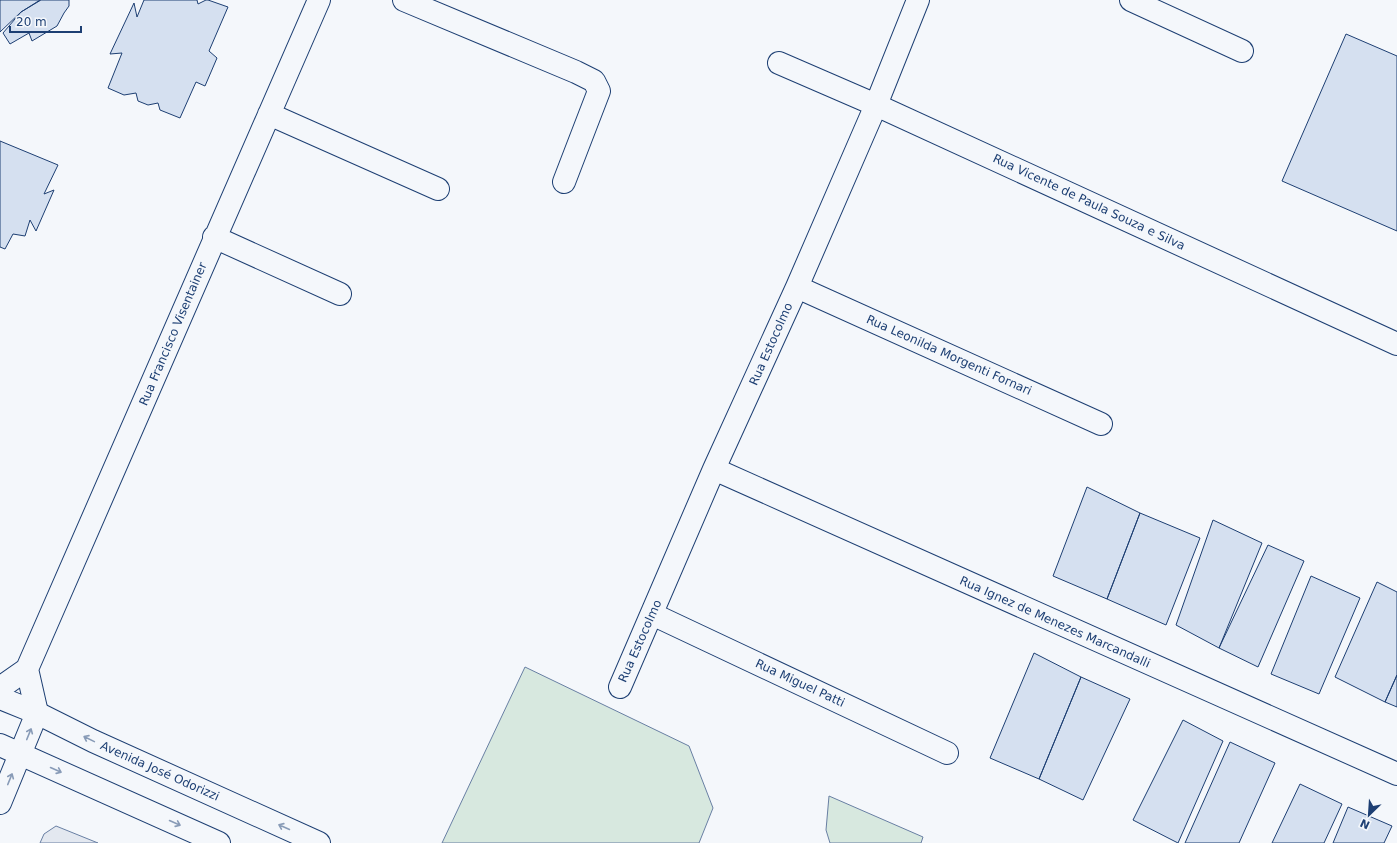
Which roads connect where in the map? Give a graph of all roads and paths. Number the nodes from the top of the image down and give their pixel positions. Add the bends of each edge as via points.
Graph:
1 (319, 0) edge
2 (404, 0) edge
3 (918, 0) edge
4 (1131, 0) edge
5 (1242, 52) dead end
6 (779, 64) dead end
7 (876, 105) junction
8 (268, 114) junction
9 (564, 182) dead end
10 (438, 189) dead end
11 (214, 237) junction
12 (797, 287) junction
13 (340, 294) dead end
14 (1397, 344) edge
15 (1101, 424) dead end
16 (714, 469) junction
17 (652, 614) junction
18 (27, 669) junction
19 (620, 687) dead end
20 (0, 688) edge
21 (0, 698) edge
22 (37, 713) junction
23 (0, 745) edge
24 (947, 753) dead end
25 (20, 754) junction
26 (1397, 774) edge
27 (0, 803) edge
28 (219, 843) edge
29 (319, 843) edge

1 - 8 street, Rua Francisco Visentainer
2 - 9 street via 594,81 599,91
3 - 7 street, Rua Estocolmo
4 - 5 street
6 - 7 street, Rua Vicente de Paula Souza e Silva
7 - 12 street, Rua Estocolmo
7 - 14 street, Rua Vicente de Paula Souza e Silva
8 - 10 street
8 - 11 street, Rua Francisco Visentainer
11 - 13 street
11 - 18 street, Rua Francisco Visentainer
12 - 15 street, Rua Leonilda Morgenti Fornari
12 - 16 street, Rua Estocolmo
16 - 17 street, Rua Estocolmo
16 - 26 street, Rua Ignez de Menezes Marcandalli
17 - 19 street, Rua Estocolmo
17 - 24 street, Rua Miguel Patti
18 - 20 street
18 - 22 street
21 - 22 street, Avenida José Odorizzi
25 -> 22 street
29 -> 22 street, Avenida José Odorizzi
23 - 25 street
27 -> 25 street
25 -> 28 street

